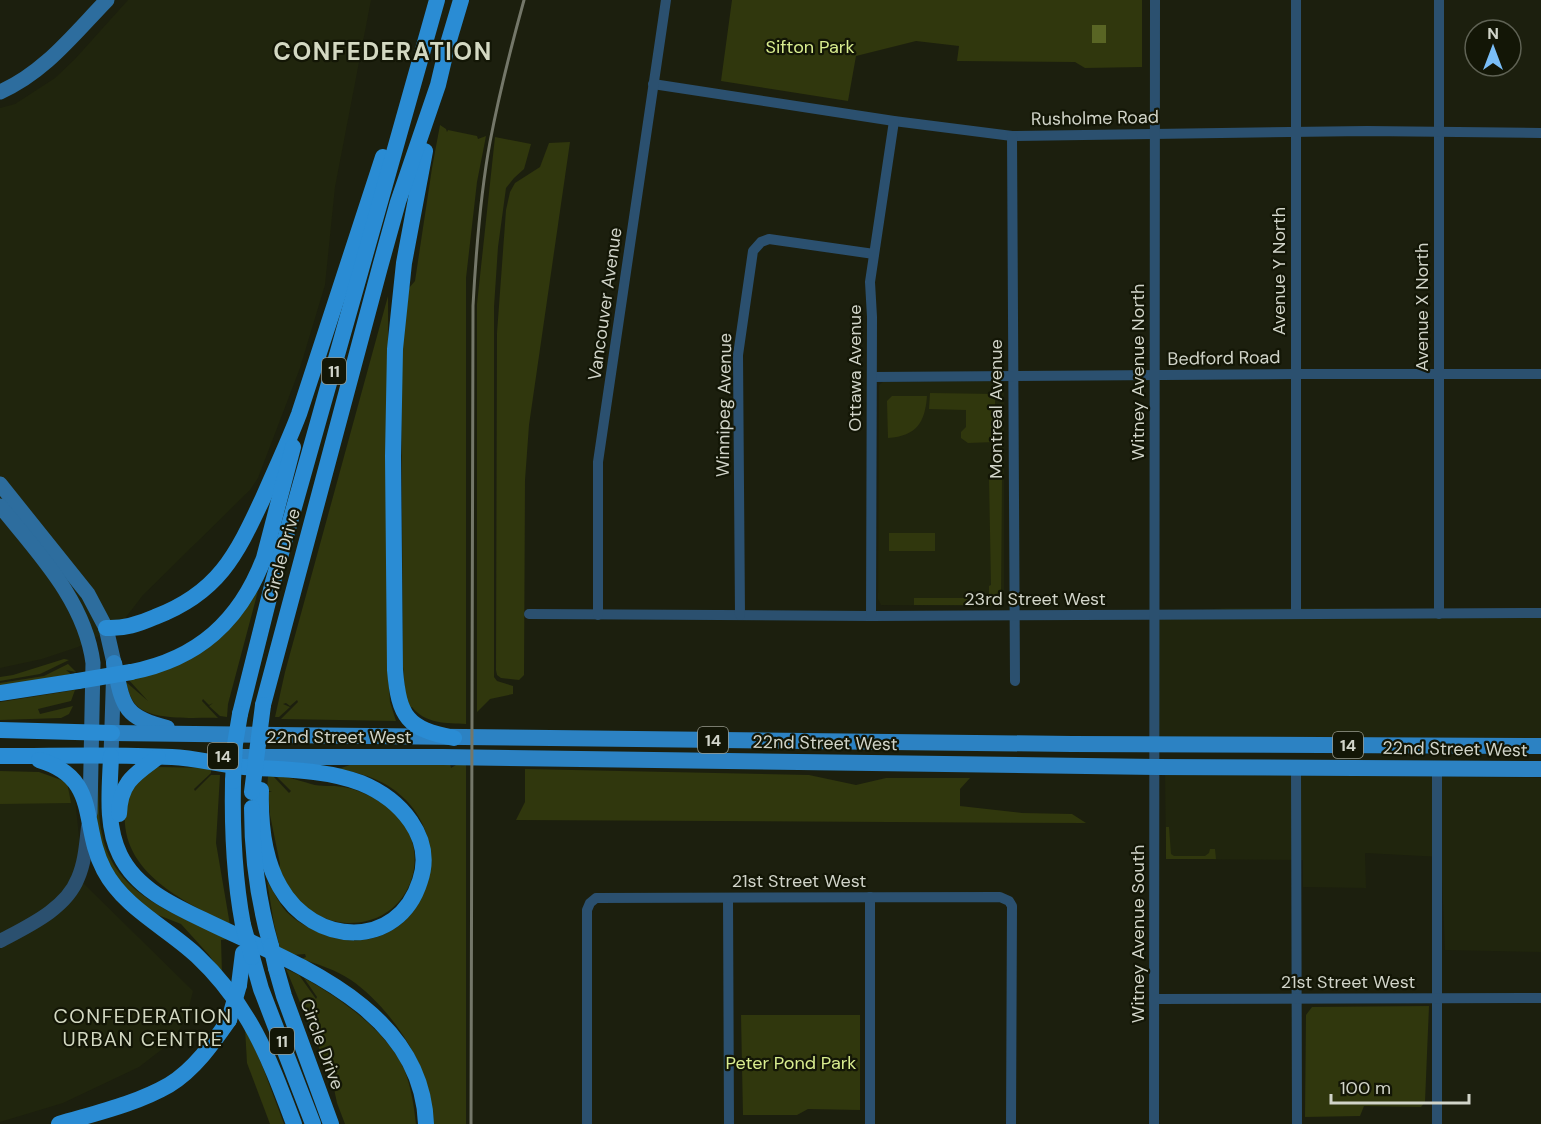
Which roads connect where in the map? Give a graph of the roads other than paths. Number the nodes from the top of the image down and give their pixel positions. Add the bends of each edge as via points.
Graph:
1 (107, 0) edge
2 (450, 0) edge
3 (461, 0) edge
4 (666, 0) edge
5 (1155, 0) edge
6 (1296, 0) edge
7 (1439, 0) edge
8 (435, 4) edge
9 (415, 82) junction
10 (654, 84) junction
11 (438, 85) junction
12 (0, 92) edge
13 (894, 121) junction
14 (1295, 132) junction
15 (1438, 133) junction
16 (1541, 133) edge
17 (1155, 134) junction
18 (1012, 136) junction
19 (398, 202) junction
20 (874, 255) junction
21 (1295, 374) junction
22 (1541, 374) edge
23 (1012, 375) junction
24 (1155, 375) junction
25 (1438, 375) junction
26 (872, 377) junction
27 (299, 414) junction
28 (0, 484) edge
29 (0, 506) edge
30 (1296, 613) junction
31 (529, 614) dead end
32 (1155, 614) junction
33 (1439, 614) junction
34 (1541, 614) edge
35 (598, 615) junction
36 (740, 615) junction
37 (1014, 615) junction
38 (871, 616) junction
39 (106, 628) junction
40 (114, 663) junction
41 (1015, 681) dead end
42 (0, 693) edge
43 (0, 730) edge
44 (92, 733) junction
45 (112, 733) junction
46 (194, 734) junction
47 (454, 738) junction
48 (1155, 745) junction
49 (1541, 746) edge
50 (0, 756) edge
51 (26, 756) junction
52 (91, 756) junction
53 (111, 756) junction
54 (166, 757) junction
55 (1156, 767) junction
56 (1296, 768) junction
57 (1437, 769) junction
58 (1541, 769) edge
59 (256, 791) junction
60 (90, 813) junction
61 (119, 854) junction
62 (870, 897) junction
63 (728, 898) junction
64 (0, 941) edge
65 (247, 955) junction
66 (1295, 998) junction
67 (1437, 998) junction
68 (1541, 998) edge
69 (1154, 999) junction
70 (59, 1124) edge
71 (294, 1124) edge
72 (313, 1124) edge
73 (331, 1124) edge
74 (426, 1124) edge
75 (587, 1124) edge
76 (729, 1124) edge
77 (870, 1124) edge
78 (1011, 1124) edge
79 (1154, 1124) edge
80 (1297, 1124) edge
81 (1437, 1124) edge

1 - 12 main road via 46,63
2 - 19 highway via 399,183
3 - 11 highway, Circle Drive / 11
4 - 10 street, Vancouver Avenue
5 - 17 street, Witney Avenue North
6 - 14 street, Avenue Y North
7 - 15 street, Avenue X North
8 - 9 highway, Circle Drive
9 - 27 highway via 382,158
9 - 65 highway, Circle Drive / 11, bridge via 273,582 240,714 232,830 240,924
10 - 13 street, Rusholme Road
10 - 35 street, Vancouver Avenue via 598,462
11 - 19 highway, Circle Drive / 11
11 - 47 highway via 404,263 395,349 394,670 398,699 406,716 431,733
13 - 18 street, Rusholme Road
13 - 20 street, Ottawa Avenue
14 - 15 street, Rusholme Road
14 - 17 street, Rusholme Road
14 - 21 street, Avenue Y North
15 - 16 street, Rusholme Road
15 - 25 street, Avenue X North
17 - 18 street, Rusholme Road
17 - 24 street, Witney Avenue North
18 - 23 street, Montreal Avenue
19 - 59 highway, Circle Drive / 11, bridge via 263,705
20 - 26 street, Ottawa Avenue via 870,282
20 - 36 street, Winnipeg Avenue via 769,239 753,251 738,355
21 - 24 street, Bedford Road
21 - 25 street, Bedford Road
21 - 30 street, Avenue Y North
22 - 25 street, Bedford Road
23 - 24 street, Bedford Road
23 - 26 street, Bedford Road
23 - 37 street, Montreal Avenue
24 - 32 street, Witney Avenue North
25 - 33 street, Avenue X North
26 - 38 street, Ottawa Avenue
27 - 39 highway via 243,540 213,583 168,613 123,628
27 - 42 highway, bridge via 290,464 258,575 223,627 197,647 150,668
28 - 39 main road via 88,594
29 - 44 main road via 68,594 84,626 93,663
30 - 32 street, 23rd Street West
30 - 33 street, 23rd Street West
31 - 35 street, 23rd Street West
32 - 37 street, 23rd Street West
32 - 48 street, Witney Avenue North
33 - 34 street, 23rd Street West
35 - 36 street, 23rd Street West
36 - 38 street, 23rd Street West
37 - 38 street, 23rd Street West
37 - 41 street, Montreal Avenue
39 - 40 main road
40 - 45 main road
40 - 46 main road via 129,712 151,724
43 - 44 highway, 22nd Street West / 14
44 - 45 highway, 22nd Street West / 14
44 - 52 main road
45 - 46 main road, 22nd Street West / 14
45 - 53 main road
46 - 47 main road, 22nd Street West / 14
47 - 48 main road, 22nd Street West / 14
48 - 49 main road, 22nd Street West / 14
48 - 55 street, Witney Avenue South
50 - 51 highway, 22nd Street West / 14
51 - 52 highway, 22nd Street West / 14
51 - 60 highway via 69,775 80,788
52 - 53 highway, 22nd Street West / 14
52 - 60 main road
53 - 54 highway, 22nd Street West / 14
53 - 61 highway via 110,820
54 - 55 main road, 22nd Street West / 14
54 - 59 highway via 336,777 358,782 381,794 413,824 423,850 423,874 408,907 389,923 358,933 331,930 302,914 284,894 269,862
54 - 61 highway via 131,777 122,792
55 - 56 main road, 22nd Street West / 14
55 - 69 street, Witney Avenue South
56 - 57 main road, 22nd Street West / 14
56 - 66 street
57 - 58 main road, 22nd Street West / 14
57 - 67 street
59 - 73 highway, Circle Drive / 11, bridge via 252,829 259,902 284,996
60 - 64 street via 82,865 74,887 54,908
60 - 71 highway via 96,851 113,884 132,905 198,957 243,1010 268,1056
61 - 74 highway via 141,883 166,900 317,975 369,1011 386,1027 413,1070
62 - 63 street, 21st Street West
62 - 77 street
62 - 78 street, 21st Street West via 1000,897 1009,901
63 - 75 street, 21st Street West via 596,898 590,903
63 - 76 street
65 - 70 highway, bridge via 229,1020 198,1060 171,1084 144,1097
65 - 72 highway, Circle Drive / 11
66 - 67 street, 21st Street West
66 - 69 street, 21st Street West
66 - 80 street
67 - 68 street, 21st Street West
67 - 81 street
69 - 79 street, Witney Avenue South

